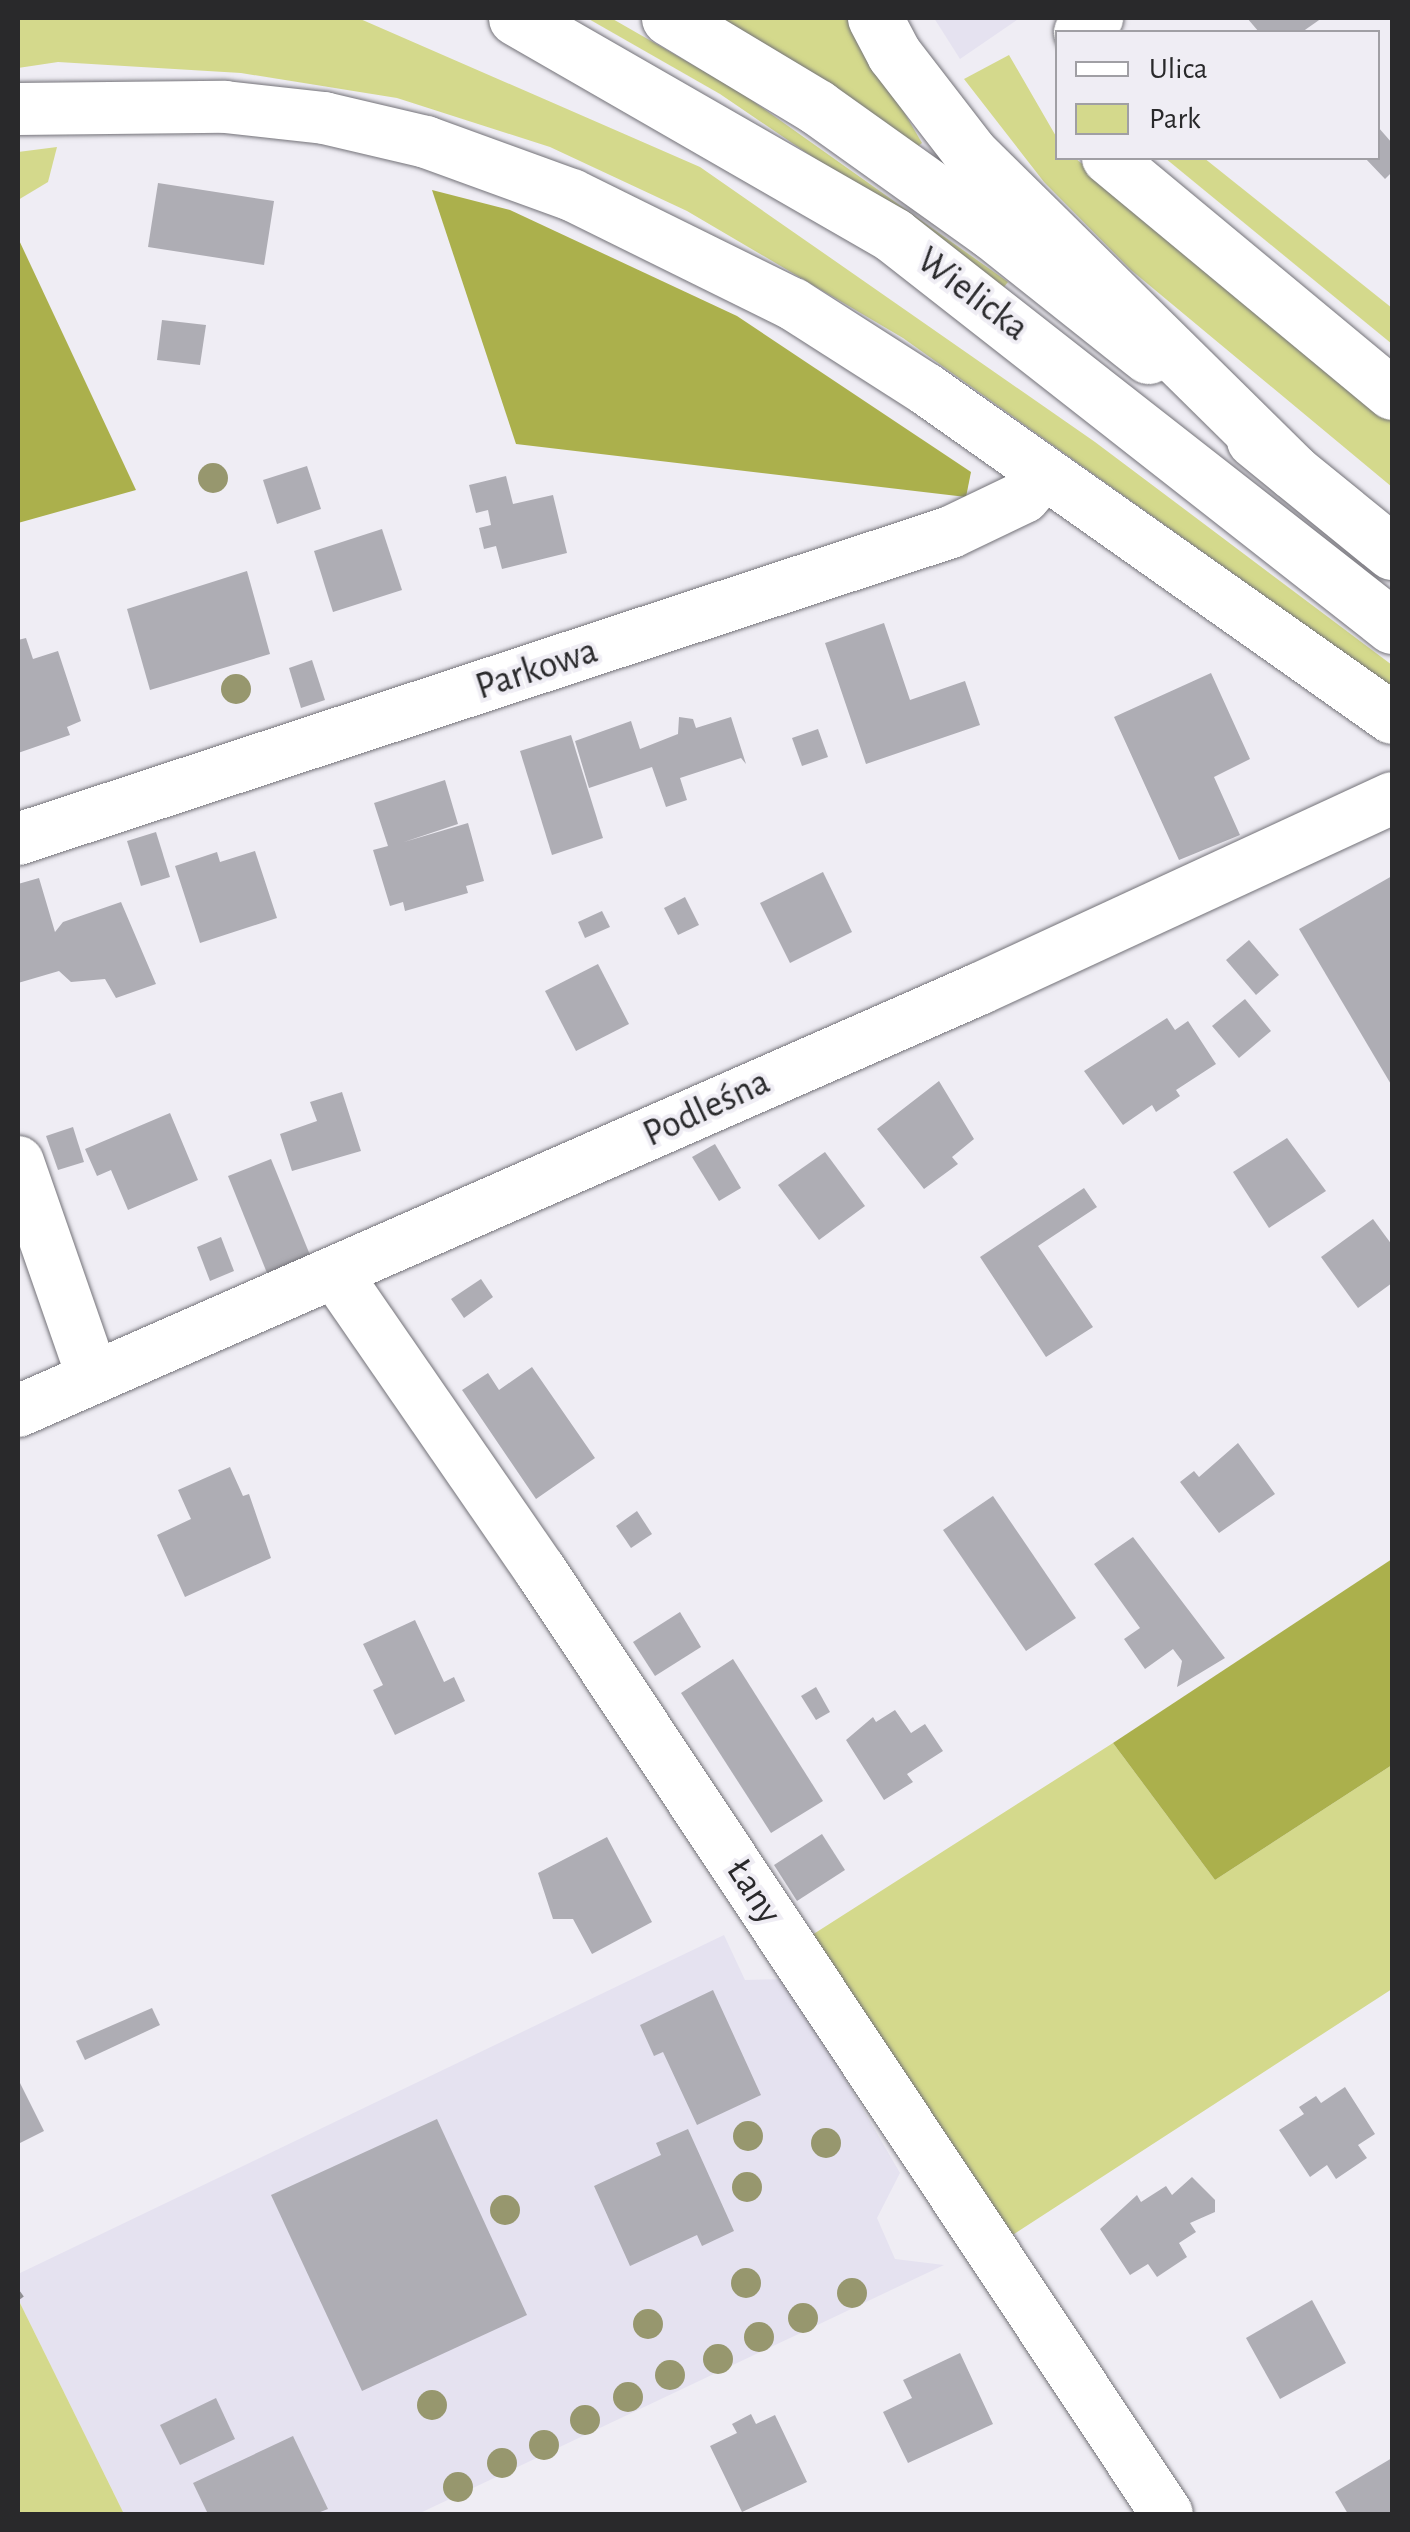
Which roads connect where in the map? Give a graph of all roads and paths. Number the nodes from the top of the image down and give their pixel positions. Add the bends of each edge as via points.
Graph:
1 (516, 18) edge
2 (669, 18) edge
3 (875, 18) edge
4 (18, 109) edge
5 (1110, 160) edge
6 (1392, 394) edge
7 (1292, 471) junction
8 (1043, 475) junction
9 (1392, 552) edge
10 (1392, 626) edge
11 (1392, 718) edge
12 (1392, 798) edge
13 (18, 840) edge
14 (18, 1162) edge
15 (335, 1274) junction
16 (93, 1377) junction
17 (18, 1411) edge
18 (1166, 2514) edge

1 - 10 main road, Wielicka via 893,234
2 - 7 main road, Wielicka via 817,107 990,231
3 - 7 main road via 894,54 970,154
4 - 8 street via 225,107 324,118 426,142 572,195 792,304
5 - 6 street
7 - 9 main road, Wielicka
8 - 11 street
8 - 13 street, Parkowa via 1024,497 950,532
12 - 15 street, Podleśna
14 - 16 street
15 - 16 street, Podleśna
15 - 18 street, Łany via 540,1570
16 - 17 street, Podleśna

